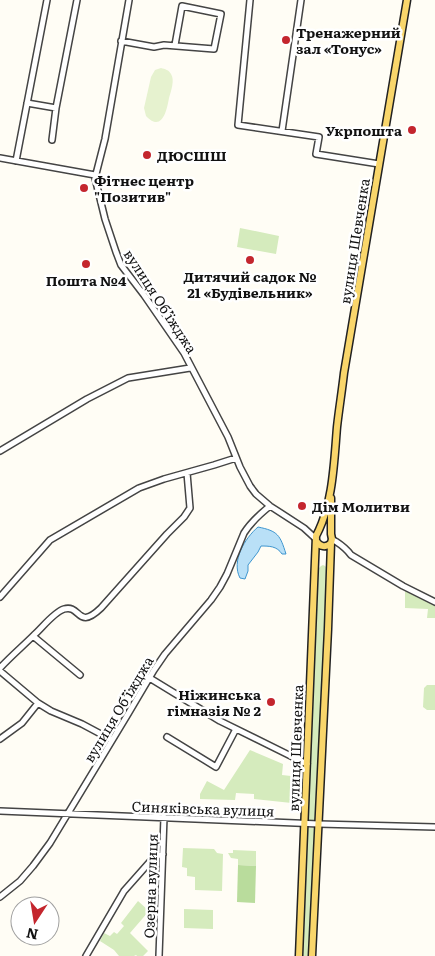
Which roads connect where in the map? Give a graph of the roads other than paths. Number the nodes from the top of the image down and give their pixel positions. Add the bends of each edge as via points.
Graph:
1 (46, 0) edge
2 (76, 0) edge
3 (128, 0) edge
4 (250, 0) edge
5 (301, 0) edge
6 (407, 0) edge
7 (121, 42) junction
8 (175, 45) junction
9 (27, 103) junction
10 (56, 108) junction
11 (282, 131) junction
12 (52, 140) dead end
13 (0, 158) edge
14 (16, 161) junction
15 (379, 164) junction
16 (95, 175) junction
17 (190, 368) junction
18 (0, 450) edge
19 (236, 458) junction
20 (187, 473) junction
21 (331, 487) junction
22 (270, 506) junction
23 (317, 536) junction
24 (331, 540) junction
25 (0, 597) edge
26 (435, 602) edge
27 (33, 636) junction
28 (0, 669) edge
29 (80, 674) dead end
30 (148, 677) junction
31 (38, 703) junction
32 (236, 729) junction
33 (167, 737) dead end
34 (0, 738) edge
35 (112, 740) junction
36 (307, 764) junction
37 (0, 811) edge
38 (68, 813) junction
39 (164, 817) junction
40 (304, 823) junction
41 (319, 824) junction
42 (435, 827) edge
43 (163, 854) junction
44 (0, 897) edge
45 (86, 956) edge
46 (159, 956) edge
47 (298, 956) edge
48 (312, 956) edge

1 - 9 street
2 - 10 street
3 - 7 street, вулиця Обʼїжджа
4 - 11 street via 238,125
5 - 11 street
6 - 15 main road, вулиця Шевченка
7 - 8 street via 154,47
7 - 16 street, вулиця Обʼїжджа via 105,139
8 - 8 street via 182,6 221,14 214,49
9 - 10 street
9 - 14 street
10 - 12 street
11 - 15 street via 319,137 316,154
13 - 14 street
14 - 16 street
15 - 21 main road, вулиця Шевченка via 344,373
16 - 17 street, вулиця Обʼїжджа via 105,219 121,265 184,353
17 - 18 street via 128,378
17 - 19 street, вулиця Обʼїжджа
19 - 20 street
19 - 22 street, вулиця Обʼїжджа via 250,486
20 - 25 street via 139,488 50,540
20 - 27 street via 190,508 184,518 110,599 87,618 63,609
21 - 23 main road, вулиця Шевченка
21 - 24 main road, вулиця Шевченка
22 - 23 street, вулиця Обʼїжджа
22 - 30 street, вулиця Обʼїжджа via 247,528 217,592
23 - 24 main road via 325,530
23 - 24 main road via 323,546
23 - 36 main road, вулиця Шевченка
24 - 26 street via 342,545 351,555
24 - 41 main road, вулиця Шевченка
27 - 28 street
27 - 29 street
28 - 31 street
30 - 32 street
30 - 35 street, вулиця Обʼїжджа
31 - 34 street via 22,723
31 - 35 street
32 - 33 street via 216,767
32 - 36 street
35 - 38 street, вулиця Обʼїжджа
36 - 40 main road, вулиця Шевченка
37 - 38 street, Синяківська вулиця
38 - 39 street, Синяківська вулиця
38 - 44 street, вулиця Обʼїжджа via 33,866
39 - 40 street, Синяківська вулиця
39 - 43 street, Озерна вулиця
40 - 41 street, Синяківська вулиця
40 - 47 main road, вулиця Шевченка
41 - 42 street, Синяківська вулиця
41 - 48 main road, вулиця Шевченка
43 - 45 street via 155,856 124,891
43 - 46 street, Озерна вулиця

